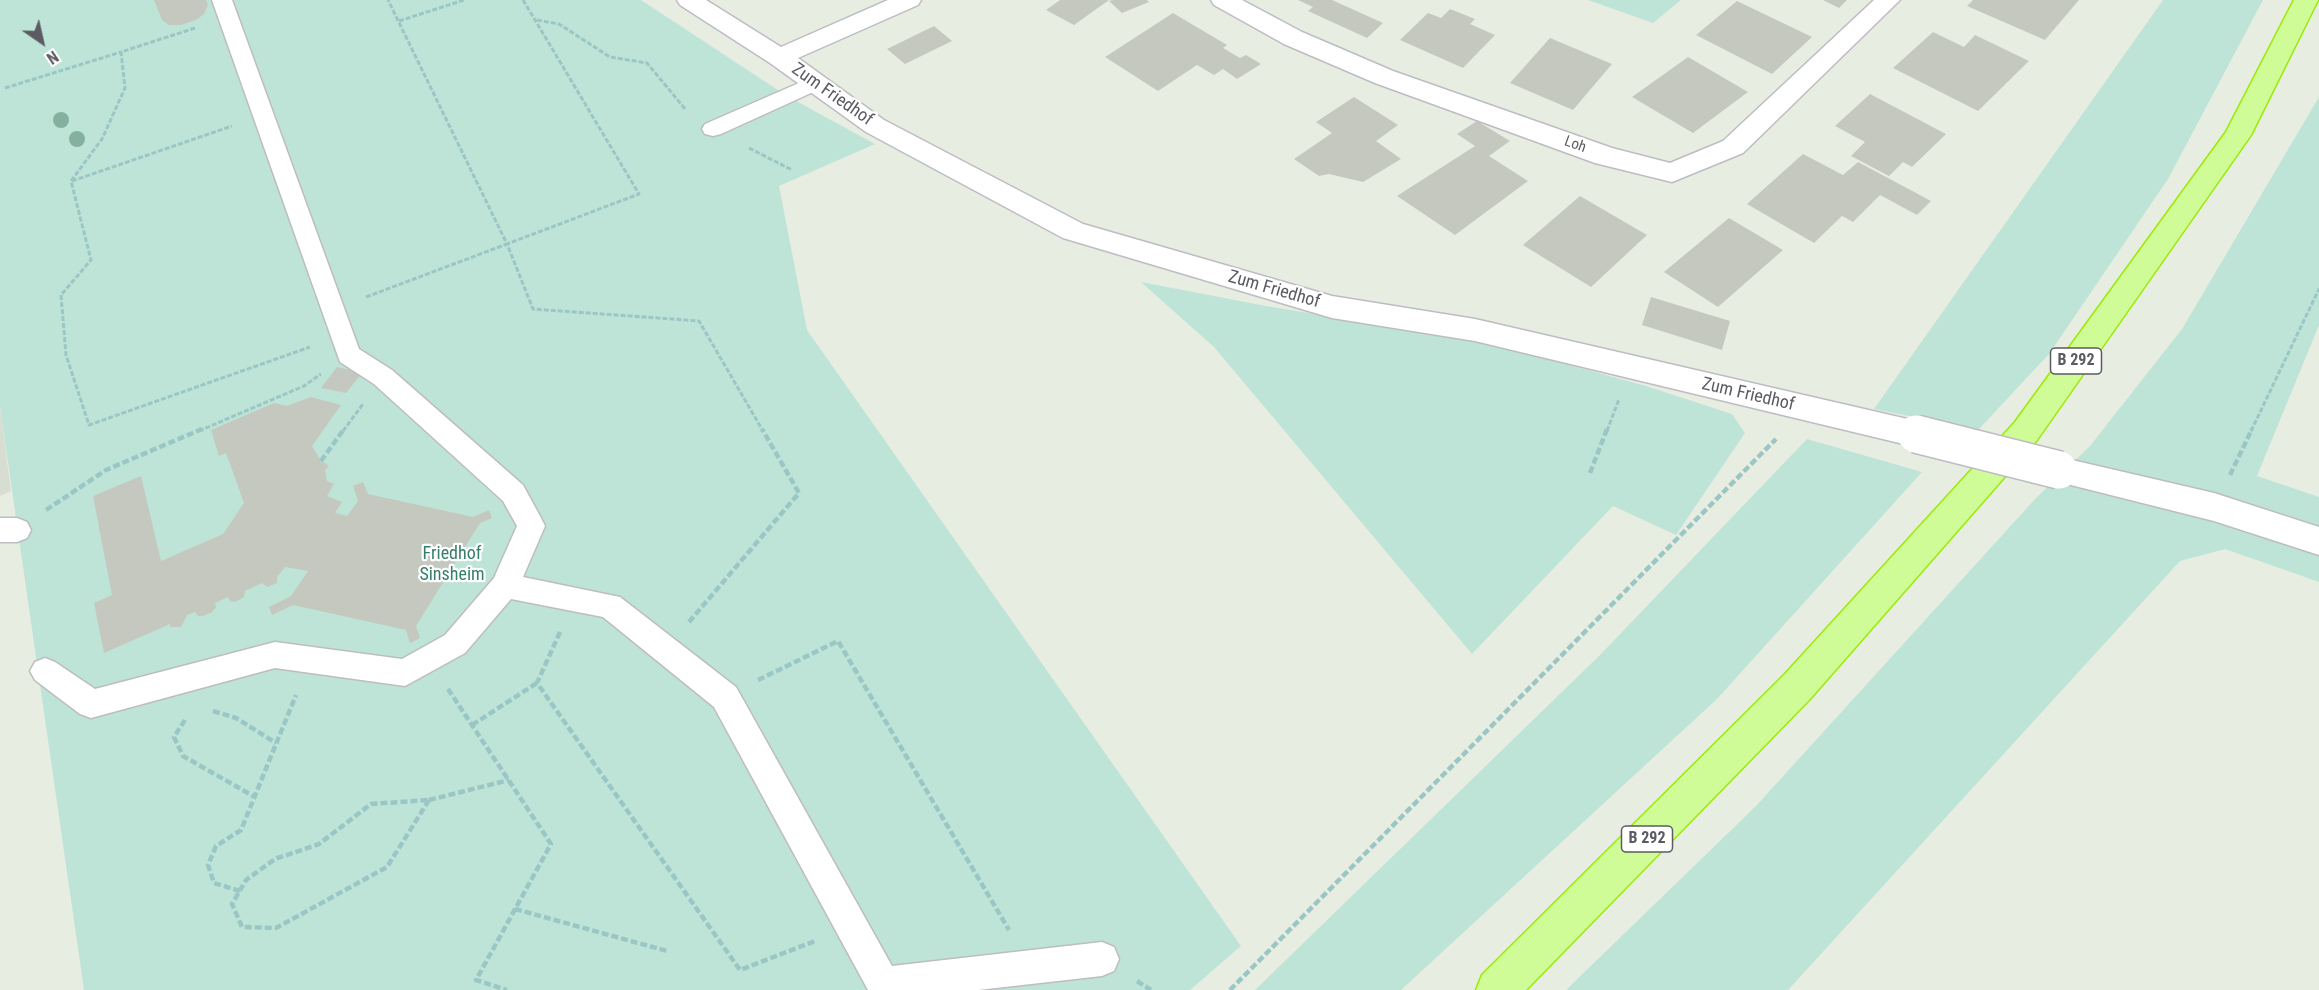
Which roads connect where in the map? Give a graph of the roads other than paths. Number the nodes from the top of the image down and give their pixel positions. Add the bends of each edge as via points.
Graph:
1 (689, 0) edge
2 (909, 0) edge
3 (1223, 0) edge
4 (1888, 0) edge
5 (2306, 0) edge
6 (225, 9) edge
7 (779, 57) junction
8 (815, 83) junction
9 (713, 129) road end
10 (2319, 541) edge
11 (505, 586) junction
12 (45, 671) dead end
13 (1102, 959) dead end
14 (1497, 990) edge

1 - 7 street, Zum Friedhof
2 - 7 street
3 - 4 street, Loh via 1293,38 1384,77 1605,156 1672,173 1733,147
5 - 14 highway, B 292 via 2238,135 2026,431 1797,687
6 - 11 lane via 345,345 513,493 531,526
7 - 8 street, Zum Friedhof
8 - 9 lane
8 - 10 street, Zum Friedhof, bridge via 875,126 1073,231 1332,307 1475,330 1916,434 2214,507
11 - 12 lane via 455,644 405,673 275,655 91,704
11 - 13 lane via 610,606 725,697 883,984

